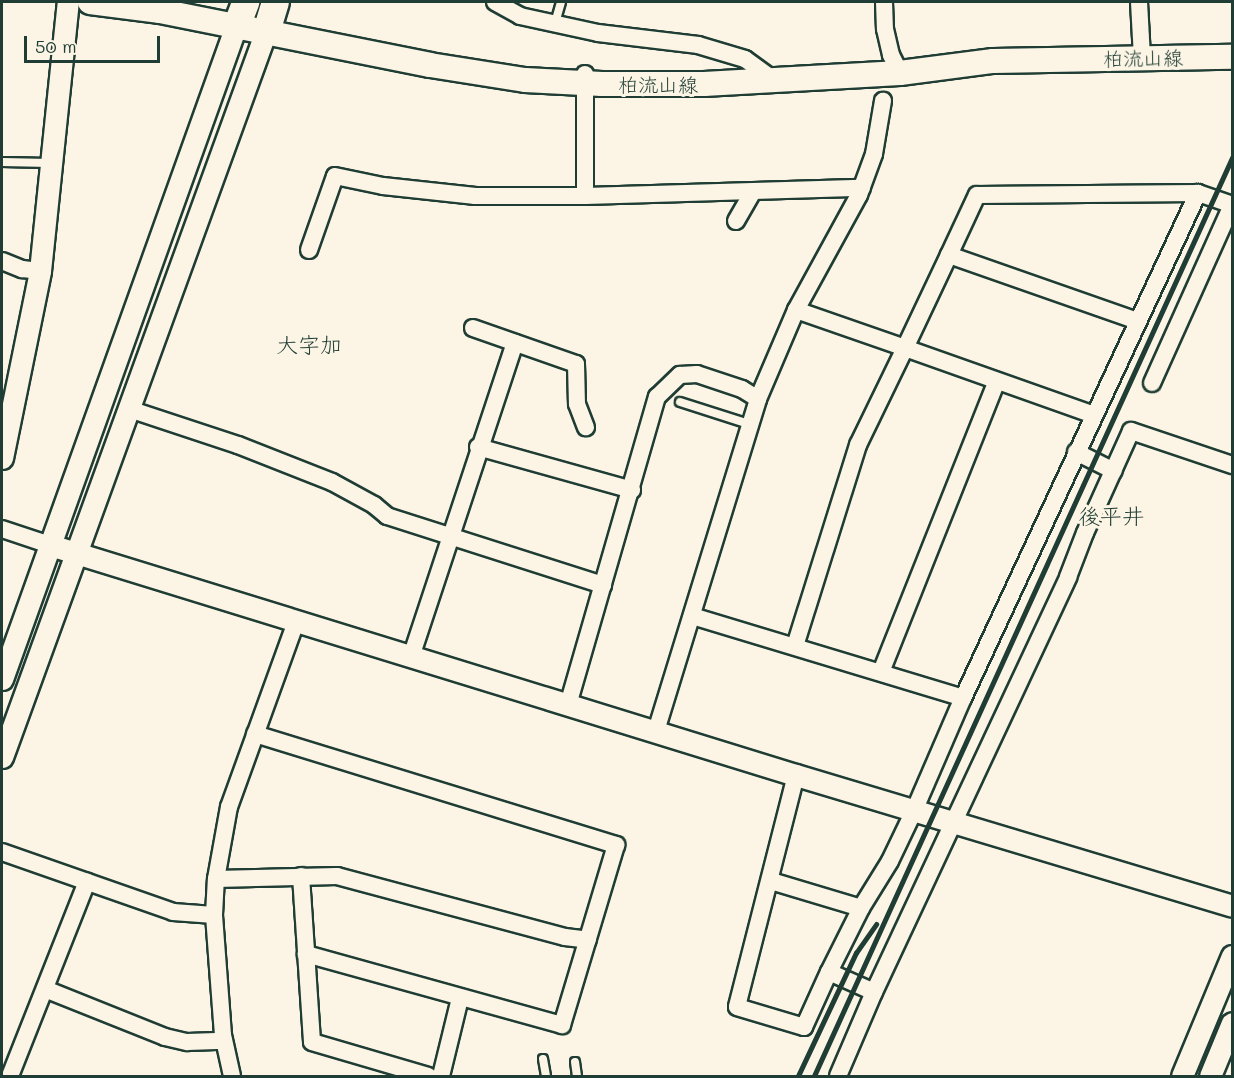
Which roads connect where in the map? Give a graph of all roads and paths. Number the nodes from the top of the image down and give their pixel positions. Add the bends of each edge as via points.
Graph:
1 (68, 2) edge
2 (90, 2) edge
3 (275, 2) edge
4 (495, 2) edge
5 (561, 2) edge
6 (884, 2) edge
7 (1138, 2) edge
8 (240, 14) edge
9 (555, 23) junction
10 (266, 31) junction
11 (1142, 57) junction
12 (1233, 57) edge
13 (900, 73) junction
14 (585, 79) junction
15 (773, 79) junction
16 (883, 101) dead end
17 (2, 162) edge
18 (50, 163) junction
19 (862, 188) junction
20 (753, 191) junction
21 (1198, 193) junction
22 (585, 196) junction
23 (736, 221) dead end
24 (309, 250) dead end
25 (949, 255) junction
26 (2, 261) edge
27 (40, 271) junction
28 (796, 310) junction
29 (1137, 321) junction
30 (473, 328) dead end
31 (515, 343) junction
32 (905, 348) junction
33 (997, 381) junction
34 (1152, 383) dead end
35 (758, 399) junction
36 (680, 402) dead end
37 (129, 409) junction
38 (1094, 415) junction
39 (749, 424) junction
40 (586, 427) dead end
41 (478, 447) junction
42 (1076, 452) junction
43 (2, 453) edge
44 (1233, 465) edge
45 (1114, 471) junction
46 (632, 490) junction
47 (2, 529) edge
48 (450, 536) junction
49 (50, 545) junction
50 (76, 554) junction
51 (603, 585) junction
52 (692, 616) junction
53 (296, 622) junction
54 (795, 646) junction
55 (411, 657) junction
56 (881, 672) junction
57 (2, 679) edge
58 (963, 698) junction
59 (568, 705) junction
60 (656, 731) junction
61 (255, 734) junction
62 (2, 757) edge
63 (796, 775) junction
64 (914, 811) junction
65 (955, 824) junction
66 (2, 852) edge
67 (301, 876) junction
68 (216, 879) junction
69 (771, 881) junction
70 (87, 882) junction
71 (1233, 906) edge
72 (861, 908) junction
73 (214, 915) junction
74 (588, 940) junction
75 (306, 954) junction
76 (1233, 956) edge
77 (828, 972) junction
78 (45, 989) junction
79 (874, 992) junction
80 (459, 998) junction
81 (1233, 1023) edge
82 (224, 1041) junction
83 (543, 1059) dead end
84 (575, 1062) dead end
85 (10, 1077) edge
86 (232, 1077) edge
87 (428, 1077) edge
88 (441, 1077) edge
89 (546, 1077) edge
90 (577, 1077) edge
91 (838, 1077) edge
92 (1182, 1077) edge
93 (1210, 1077) edge

1 - 18 street
2 - 8 main road, 柏流山線
3 - 10 main road
4 - 9 street via 520,16
5 - 9 lane
6 - 13 street via 885,29
7 - 11 street
8 - 10 main road, 柏流山線
8 - 49 street
9 - 15 street via 598,33 698,45 745,59
10 - 14 main road, 柏流山線 via 525,80
10 - 37 street
11 - 12 main road, 柏流山線
11 - 13 main road, 柏流山線 via 993,61
13 - 15 main road, 柏流山線
14 - 15 main road, 柏流山線 via 704,84
14 - 22 street
16 - 19 street via 874,154
17 - 18 lane
18 - 27 street
19 - 20 street
19 - 28 street
20 - 22 street
20 - 23 street
21 - 25 street via 977,195
21 - 29 street
21 - 34 street via 1232,205
22 - 24 street via 475,196 383,186 336,176
25 - 29 street
25 - 32 street
26 - 27 street
27 - 43 street
28 - 32 street
28 - 35 street
29 - 38 street
30 - 31 street
31 - 40 street via 576,364 577,404
31 - 41 street
32 - 33 street
32 - 54 street via 858,445
33 - 38 street
33 - 56 street
35 - 39 street
35 - 46 street via 716,378 680,375 657,397 652,408
36 - 39 lane
37 - 48 street via 292,466 332,482 387,516
37 - 50 street
38 - 42 street
39 - 52 street
41 - 46 street
41 - 48 street
42 - 45 street
42 - 58 street
44 - 45 street via 1131,431
45 - 65 street
46 - 51 street
47 - 49 street
48 - 51 street
48 - 55 street
49 - 50 street
49 - 57 street
50 - 53 street
50 - 62 street
51 - 59 street
52 - 54 street
52 - 60 street
53 - 55 street
53 - 61 street
54 - 56 street
55 - 59 street
56 - 58 street
58 - 64 street
59 - 60 street
60 - 63 street
61 - 68 street via 229,807
61 - 74 street via 616,845
63 - 64 street
63 - 69 street
64 - 65 street
64 - 72 street
65 - 71 street
65 - 79 street
66 - 70 street
67 - 68 street
67 - 74 street via 337,876
67 - 75 street
68 - 73 street
69 - 72 street
69 - 77 street via 737,1007 804,1027
70 - 73 street via 173,912
70 - 78 street
72 - 77 street
73 - 82 street
74 - 80 street via 562,1025
75 - 80 street
75 - 87 street via 312,1042
76 - 92 street
77 - 79 street
78 - 82 street via 165,1036 187,1042
78 - 85 street
79 - 91 street
80 - 88 street
81 - 93 street
82 - 86 street
83 - 89 lane
84 - 90 lane

